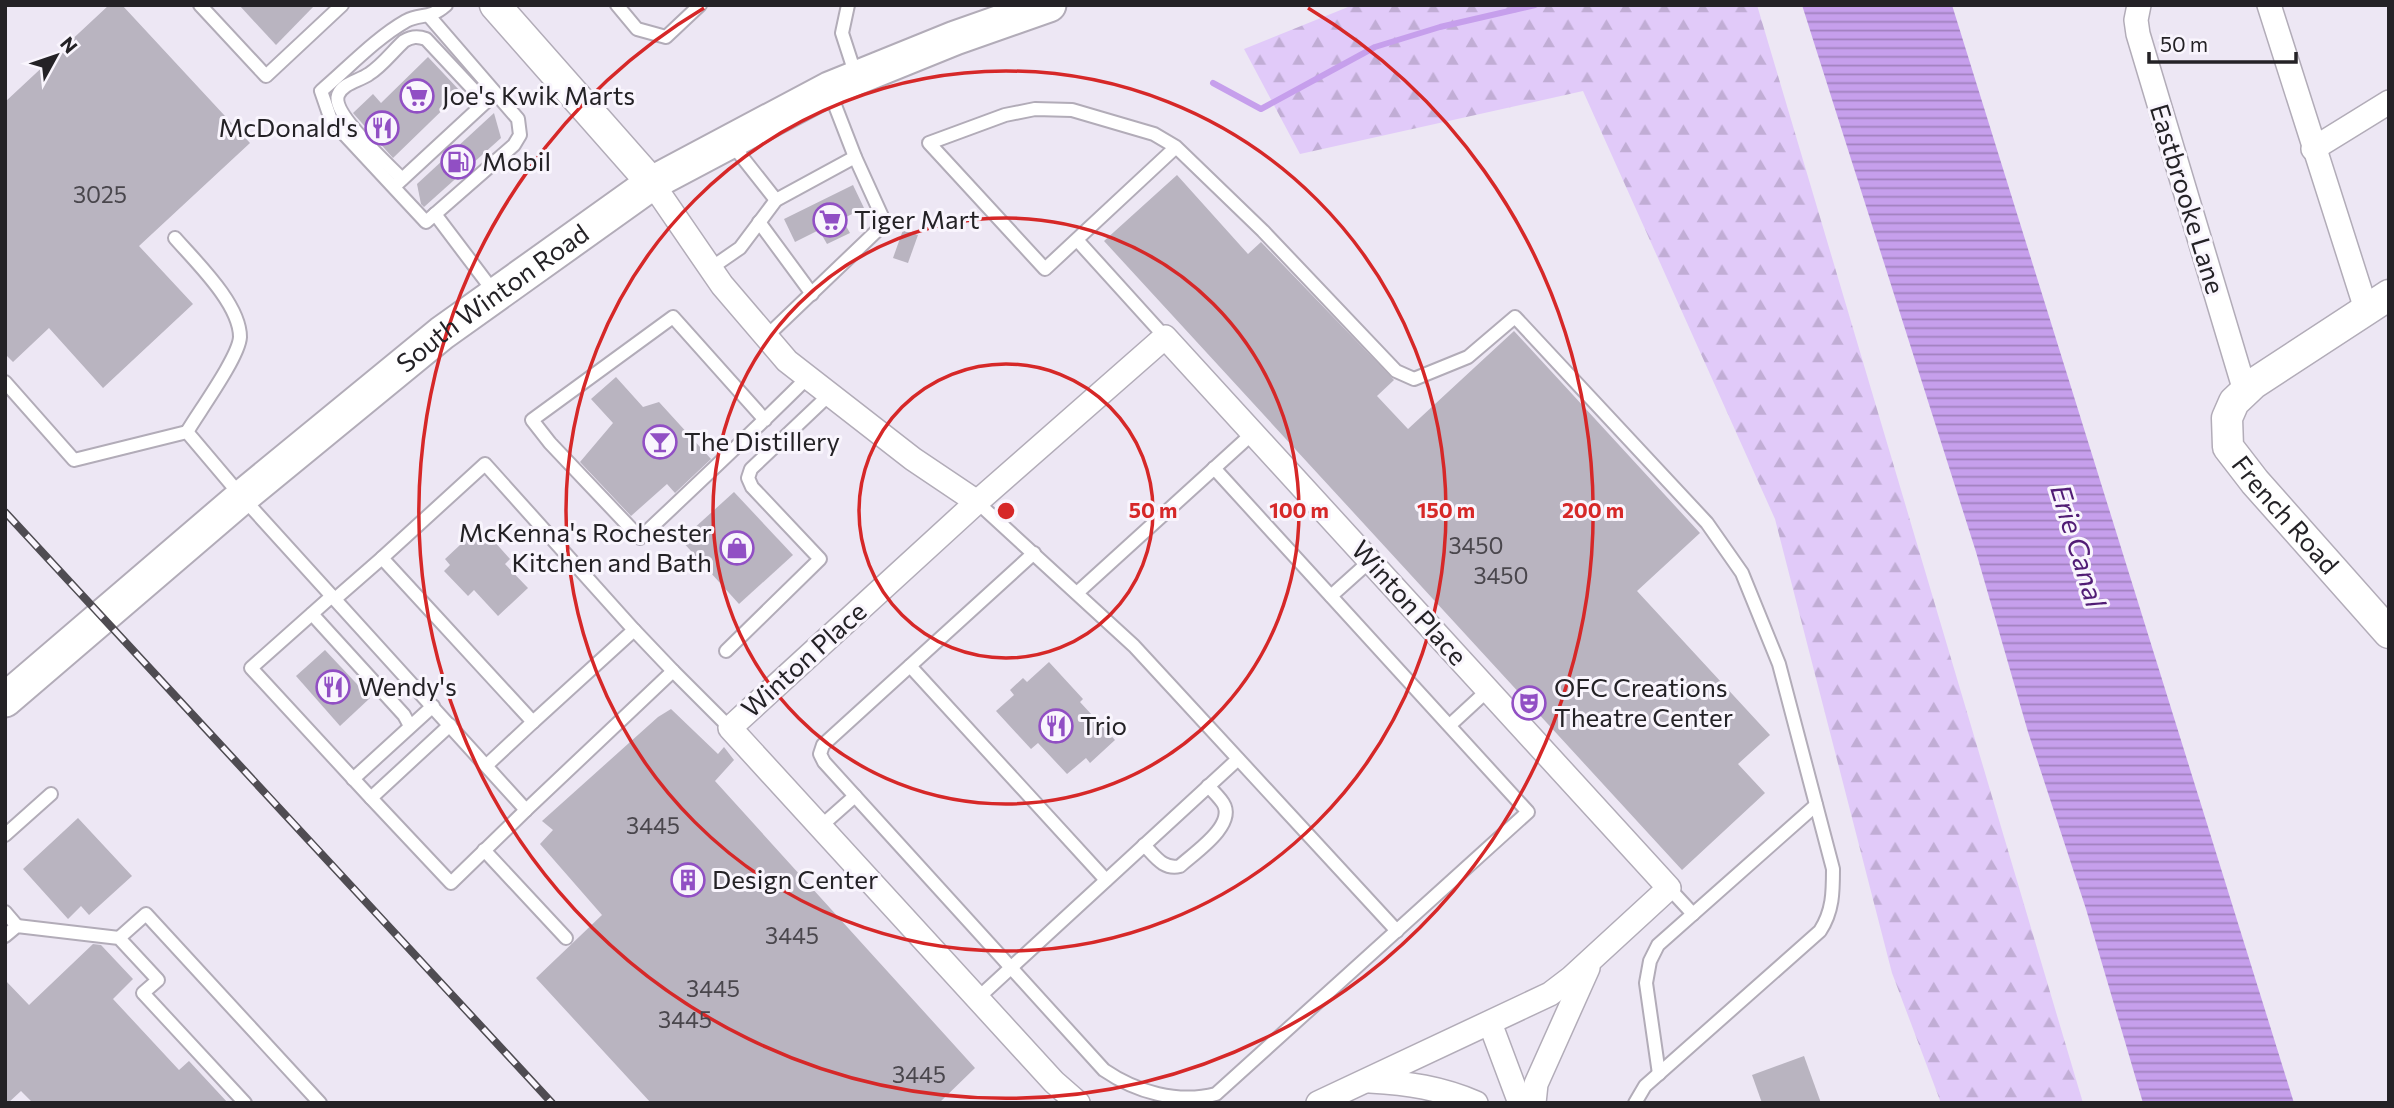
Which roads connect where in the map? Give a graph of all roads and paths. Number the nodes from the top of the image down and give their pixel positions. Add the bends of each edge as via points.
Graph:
1 (200, 5) edge
2 (342, 5) edge
3 (446, 5) edge
4 (495, 5) edge
5 (617, 5) edge
6 (700, 5) edge
7 (848, 5) edge
8 (1049, 5) edge
9 (2139, 5) edge
10 (2269, 5) edge
11 (429, 16) junction
12 (843, 84) junction
13 (490, 98) junction
14 (2389, 102) edge
15 (729, 141) junction
16 (1176, 147) junction
17 (2314, 149) junction
18 (855, 157) junction
19 (398, 183) junction
20 (652, 183) junction
21 (776, 200) junction
22 (435, 214) junction
23 (759, 222) junction
24 (175, 238) dead end
25 (1078, 241) junction
26 (711, 268) junction
27 (812, 294) junction
28 (496, 295) junction
29 (2378, 302) edge
30 (766, 337) junction
31 (1165, 337) junction
32 (807, 378) junction
33 (5, 382) edge
34 (2245, 391) junction
35 (829, 395) junction
36 (765, 420) junction
37 (187, 432) junction
38 (1253, 433) junction
39 (1214, 468) junction
40 (242, 497) junction
41 (977, 502) junction
42 (1034, 553) junction
43 (382, 558) junction
44 (1370, 561) junction
45 (1077, 593) junction
46 (1331, 596) junction
47 (333, 597) junction
48 (312, 614) junction
49 (634, 630) junction
50 (2389, 633) edge
51 (726, 651) dead end
52 (910, 666) junction
53 (673, 671) junction
54 (1488, 690) junction
55 (5, 700) edge
56 (433, 706) junction
57 (533, 722) junction
58 (450, 725) junction
59 (1450, 725) junction
60 (410, 726) junction
61 (730, 728) junction
62 (1238, 758) junction
63 (487, 765) junction
64 (354, 779) junction
65 (1208, 786) junction
66 (51, 794) dead end
67 (855, 796) junction
68 (371, 798) junction
69 (1816, 805) junction
70 (526, 810) junction
71 (820, 827) junction
72 (5, 835) edge
73 (1144, 845) junction
74 (484, 850) junction
75 (1106, 880) junction
76 (1669, 888) junction
77 (5, 912) edge
78 (1693, 914) junction
79 (17, 926) junction
80 (1396, 931) junction
81 (5, 936) edge
82 (119, 938) junction
83 (566, 938) dead end
84 (1594, 955) junction
85 (1010, 968) junction
86 (978, 998) junction
87 (1490, 1023) junction
88 (1659, 1074) junction
89 (1367, 1081) junction
90 (319, 1102) edge
91 (245, 1103) edge
92 (1077, 1103) edge
93 (1318, 1103) edge
94 (1476, 1103) edge
95 (1520, 1103) edge
96 (1534, 1103) edge
97 (1635, 1103) edge

1 - 2 lane via 266,76
3 - 11 lane
4 - 20 street
5 - 6 lane via 637,29 666,37
7 - 12 lane via 842,33
8 - 12 main road, South Winton Road
9 - 34 street, Eastbrooke Lane via 2138,34
10 - 17 street
11 - 13 lane
11 - 19 lane via 408,20 389,33 321,91 331,120
12 - 15 main road, South Winton Road
12 - 18 lane
13 - 19 lane
13 - 19 lane via 419,37 404,41 369,74 344,87 337,101 346,121
13 - 22 lane via 518,119 520,135
14 - 17 street
15 - 20 main road, South Winton Road
15 - 21 lane
16 - 25 lane
16 - 25 lane via 1154,134 1072,110 1035,109 1005,115 929,144 1045,269
16 - 69 lane via 1396,370 1414,379 1468,357 1516,317 1707,523 1742,573 1779,664
17 - 29 street
18 - 21 lane
18 - 27 lane via 885,223
19 - 22 lane via 426,222
20 - 26 street
20 - 28 main road, South Winton Road
21 - 23 lane
22 - 28 lane
23 - 26 lane via 740,248
23 - 27 lane
24 - 37 lane via 230,302 240,337
25 - 31 lane
26 - 30 street
27 - 30 lane
28 - 40 main road, South Winton Road via 442,333
29 - 34 street, French Road
30 - 32 street
31 - 38 street, Winton Place
31 - 41 street, Winton Place
32 - 35 street
32 - 36 lane
33 - 37 lane via 74,460
34 - 50 street, French Road via 2227,418 2228,447
35 - 41 street
35 - 51 lane via 751,469 748,478 820,559
36 - 36 lane via 640,538 532,420 673,317
37 - 40 lane
38 - 39 lane
38 - 44 street, Winton Place
39 - 45 lane
39 - 46 lane
40 - 47 lane
40 - 55 main road, South Winton Road
41 - 42 lane
41 - 61 street, Winton Place
42 - 45 lane
42 - 52 lane
43 - 47 lane
43 - 49 lane via 485,464
43 - 57 lane
44 - 46 lane
44 - 54 street, Winton Place
45 - 62 lane via 1134,646
46 - 59 lane
47 - 48 lane
47 - 56 lane
48 - 60 lane
48 - 64 lane via 251,668
49 - 53 lane
49 - 57 lane
52 - 67 lane via 823,746 824,762
52 - 75 lane
53 - 61 lane
53 - 70 lane
54 - 59 lane
54 - 76 street, Winton Place
56 - 58 lane
56 - 60 lane
57 - 63 lane
58 - 63 lane
58 - 68 lane
59 - 80 lane via 1528,812
60 - 64 lane
61 - 71 street, Winton Place
62 - 65 lane
62 - 80 lane
63 - 70 lane
64 - 68 lane
65 - 73 lane
65 - 73 lane via 1225,804 1220,830 1180,866 1171,868
66 - 72 lane
67 - 71 lane
67 - 85 lane
68 - 74 lane via 451,883
69 - 78 lane
69 - 88 lane via 1833,869 1829,917 1820,932
70 - 74 lane
71 - 86 street, Winton Place
73 - 75 lane
74 - 83 lane
75 - 85 lane
76 - 78 lane
76 - 84 street
77 - 79 lane
78 - 88 lane via 1658,945 1650,961 1646,982
79 - 81 lane
79 - 82 lane
80 - 85 lane via 1216,1094 1199,1099 1174,1098 1120,1081 1104,1070
82 - 90 lane via 146,914
82 - 91 lane via 158,980 144,993
84 - 87 street via 1550,995
84 - 96 street via 1536,1084
85 - 86 lane
86 - 92 street, Winton Place
87 - 89 street
87 - 95 street
88 - 97 lane
89 - 93 street
89 - 94 street via 1410,1083 1449,1091

